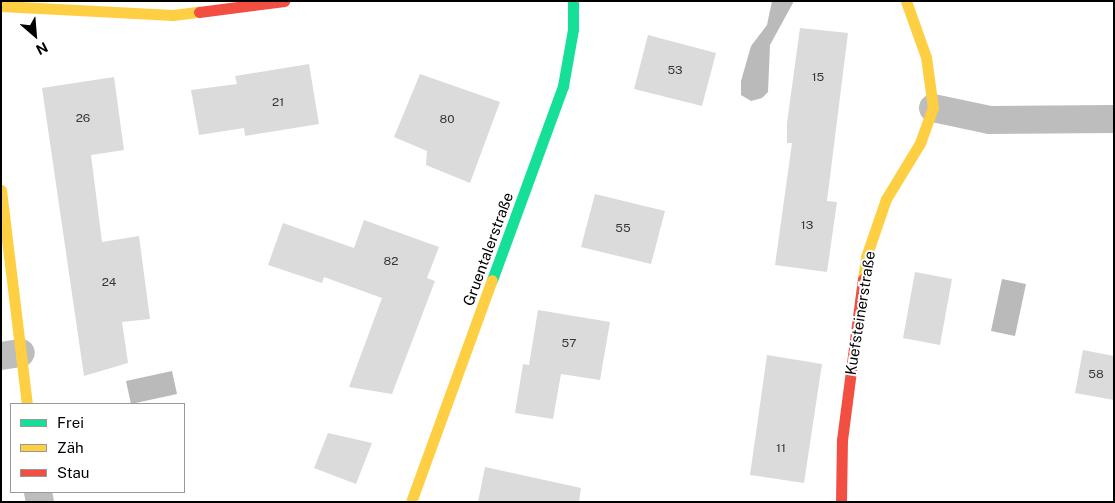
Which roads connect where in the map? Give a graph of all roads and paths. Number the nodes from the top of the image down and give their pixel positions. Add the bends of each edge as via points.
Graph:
1 (284, 1) edge
2 (573, 1) edge
3 (906, 1) edge
4 (1, 6) edge
5 (933, 108) junction
6 (1114, 119) edge
7 (1, 190) edge
8 (11, 354) edge
9 (26, 403) edge
10 (410, 502) edge
11 (841, 502) edge

1 - 4 street via 174,15
2 - 10 street, Gruentalerstraße via 573,29 563,86
3 - 5 street, Kuefsteinerstraße via 926,57
5 - 6 street via 990,120
5 - 11 street, Kuefsteinerstraße via 920,143 886,199 866,257 842,440
7 - 8 street
8 - 9 street

